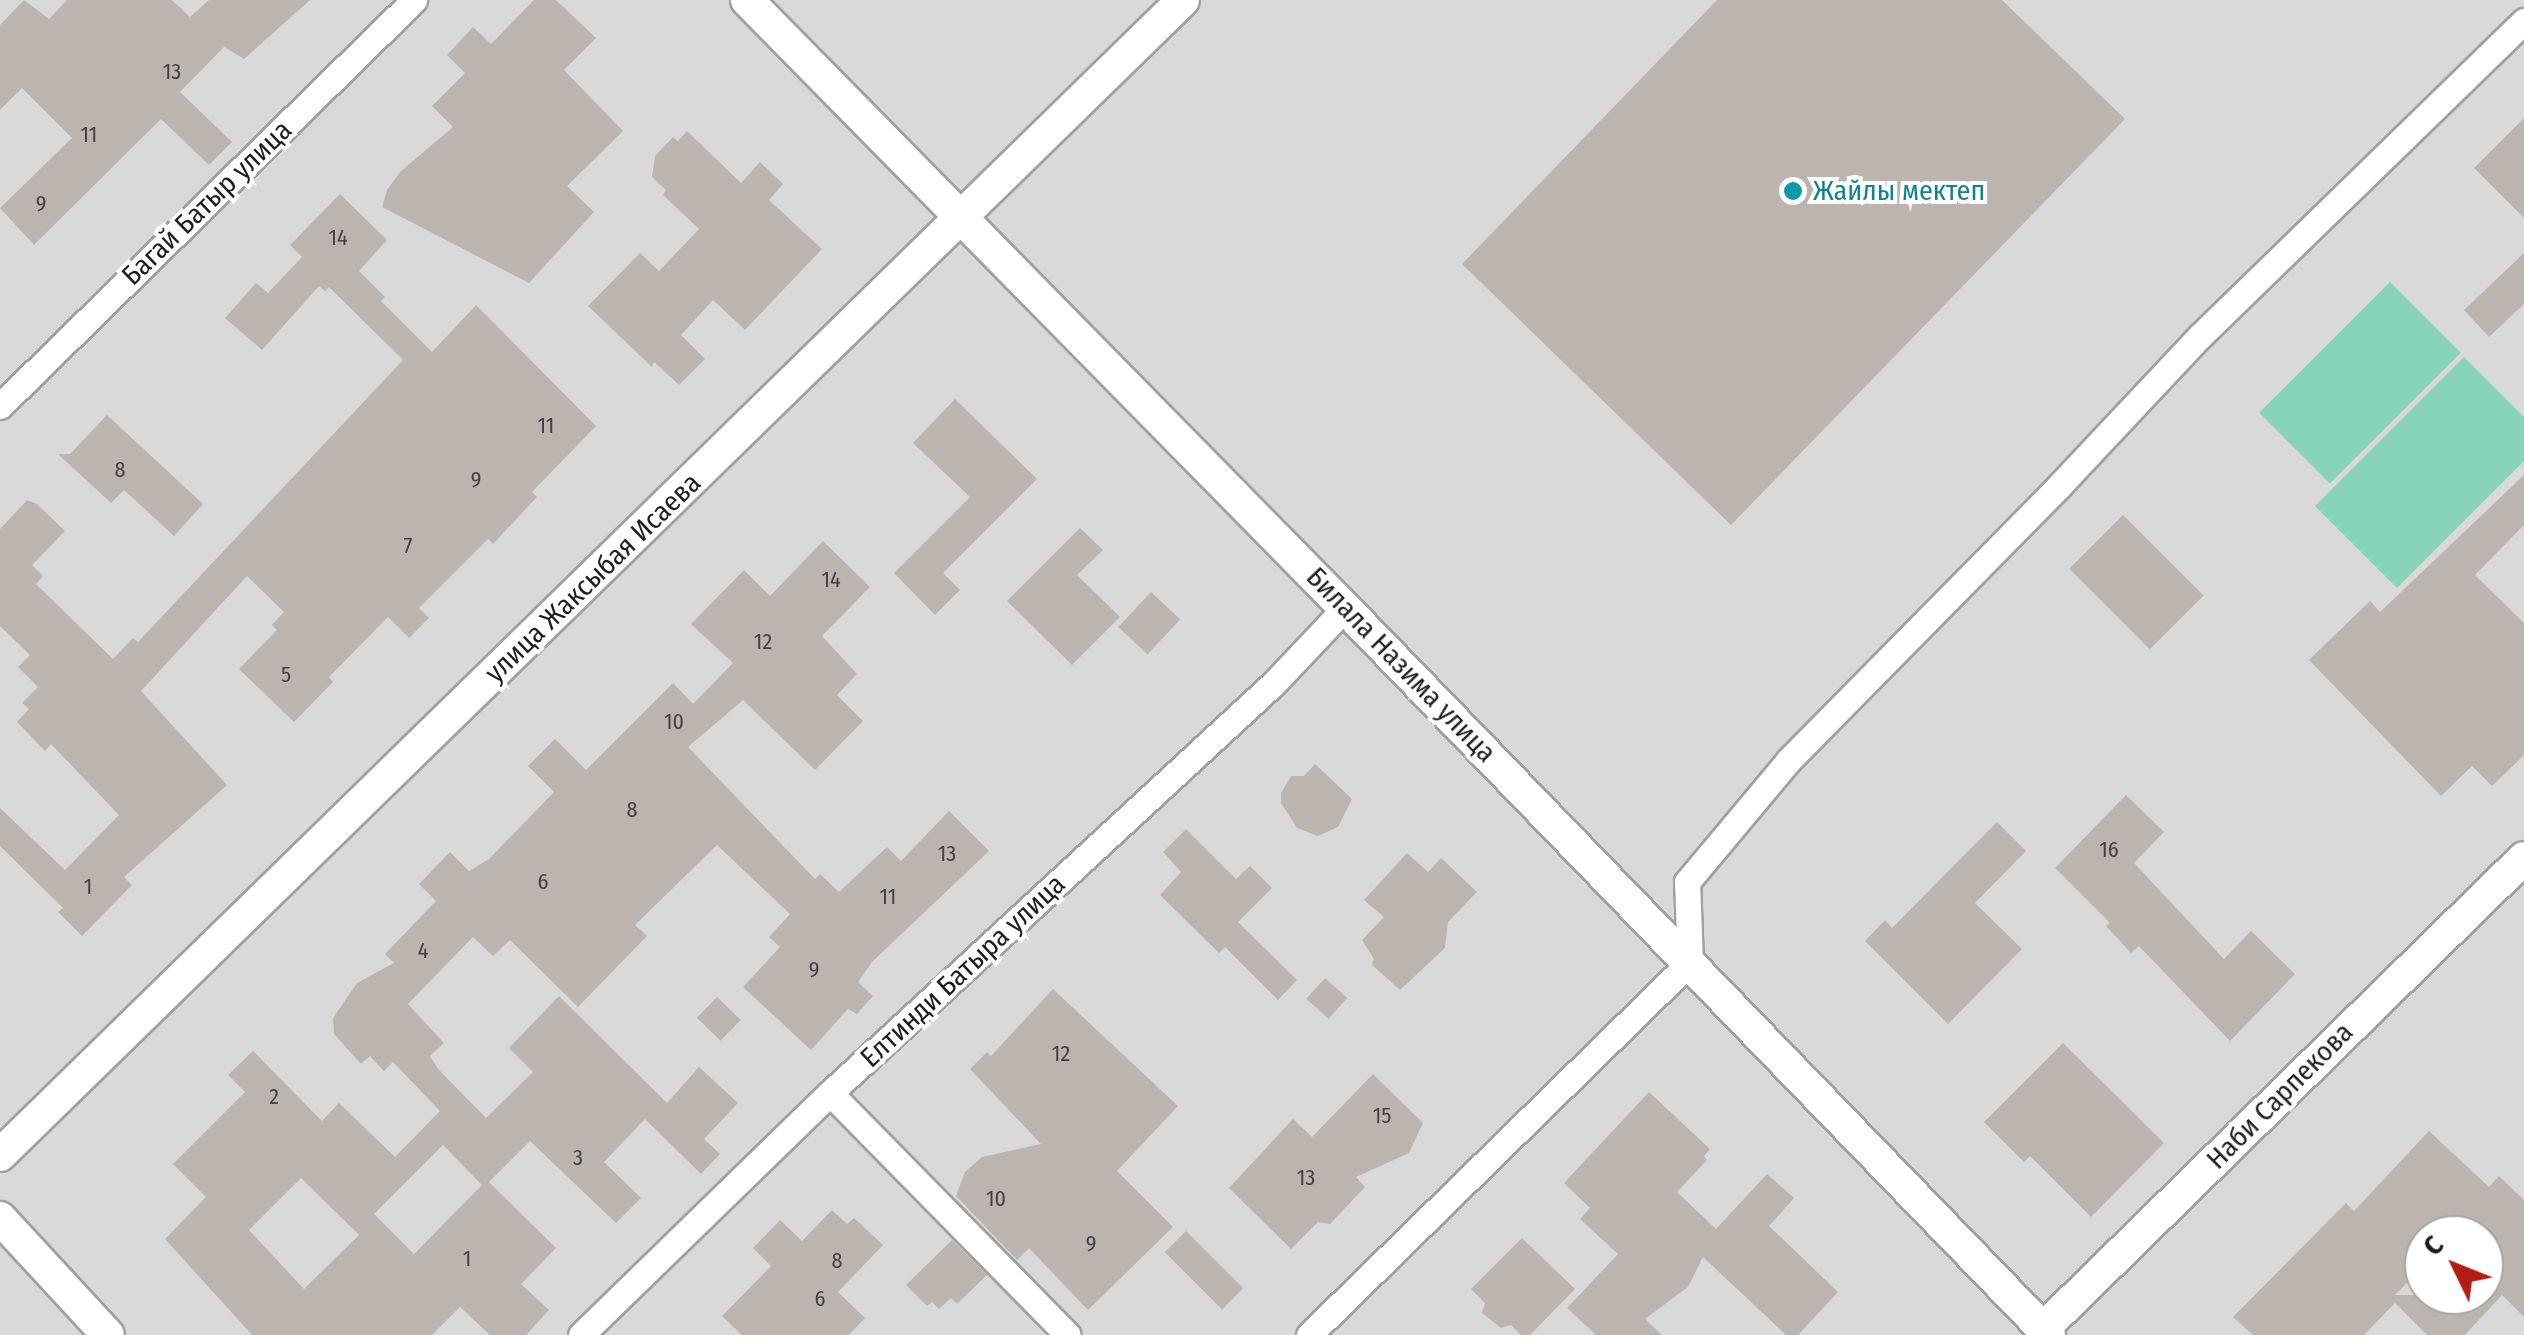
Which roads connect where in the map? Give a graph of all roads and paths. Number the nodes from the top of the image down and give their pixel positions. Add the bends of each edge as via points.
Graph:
1 (414, 0) edge
2 (747, 0) edge
3 (1184, 0) edge
4 (2524, 21) edge
5 (962, 219) junction
6 (0, 406) edge
7 (1345, 608) junction
8 (2524, 858) edge
9 (1690, 962) junction
10 (830, 1093) junction
11 (0, 1155) edge
12 (0, 1218) edge
13 (2043, 1333) edge
14 (108, 1335) edge
15 (581, 1335) edge
16 (1068, 1335) edge
17 (1309, 1335) edge

1 - 6 street, Багай Батыр улица
2 - 5 street, Билала Назима улица
3 - 5 street, улица Жаксыбая Исаева
4 - 9 street via 2200,336 1723,834 1687,882
5 - 7 street, Билала Назима улица
5 - 11 street, улица Жаксыбая Исаева
7 - 9 street, Билала Назима улица
7 - 10 street, Елтинди Батыра улица via 1274,683
8 - 13 street, Наби Сарпекова
9 - 13 street, Билала Назима улица
9 - 17 street
10 - 15 street, Елтинди Батыра улица
10 - 16 street
12 - 14 street

